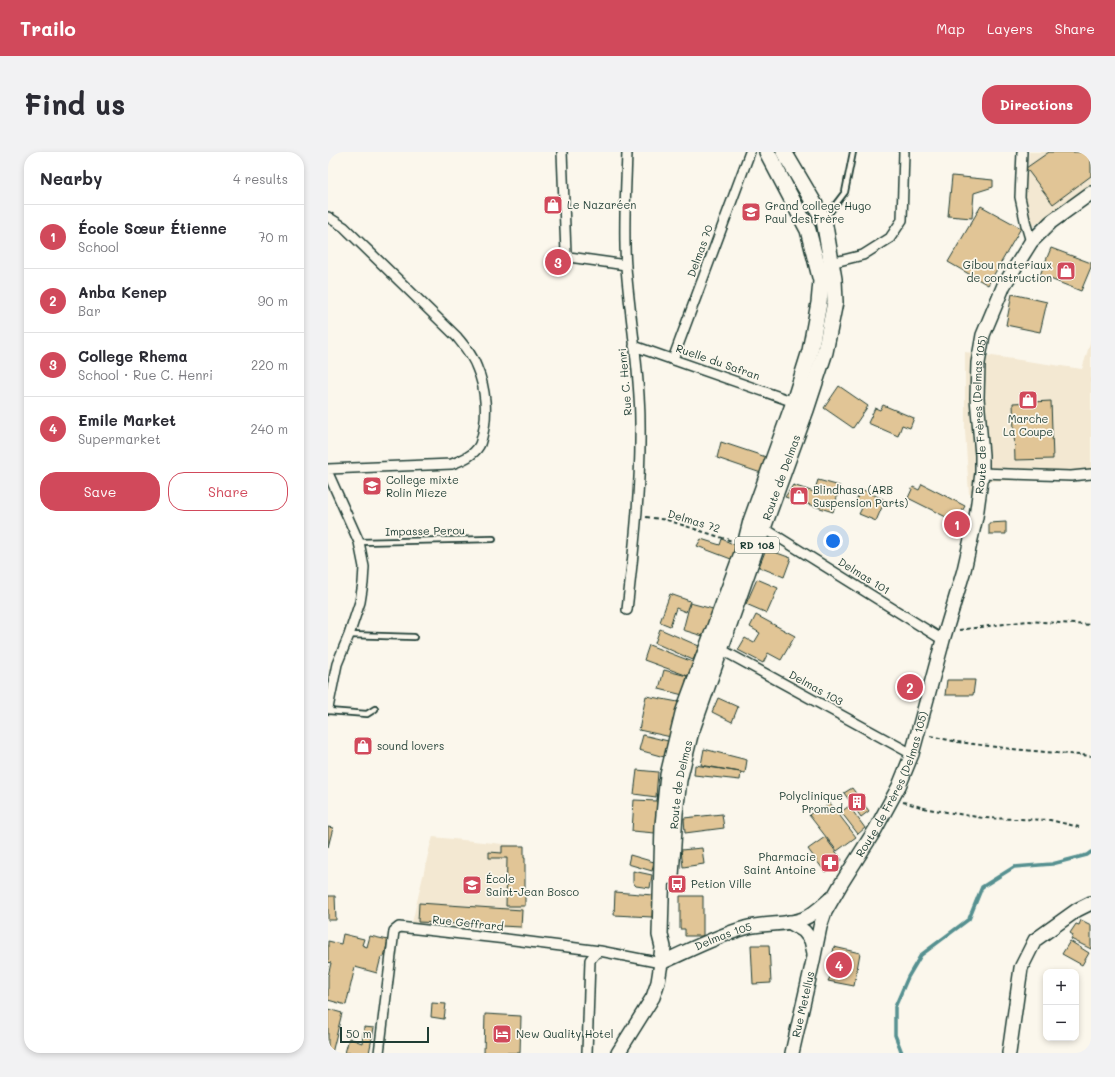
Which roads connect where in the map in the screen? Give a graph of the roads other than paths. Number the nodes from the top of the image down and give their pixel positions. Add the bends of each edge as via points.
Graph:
1 (562, 152) edge
2 (627, 152) edge
3 (750, 152) edge
4 (767, 152) edge
5 (784, 152) edge
6 (853, 152) edge
7 (904, 152) edge
8 (1022, 152) edge
9 (1091, 194) edge
10 (328, 217) edge
11 (816, 225) junction
12 (1031, 242) junction
13 (626, 265) junction
14 (825, 265) junction
15 (634, 346) junction
16 (673, 359) junction
17 (794, 402) junction
18 (328, 469) edge
19 (328, 473) edge
20 (982, 473) junction
21 (1091, 474) edge
22 (757, 524) junction
23 (493, 539) dead end
24 (358, 542) junction
25 (627, 610) dead end
26 (349, 635) junction
27 (945, 636) junction
28 (414, 637) dead end
29 (715, 647) junction
30 (328, 708) edge
31 (375, 709) dead end
32 (328, 711) edge
33 (912, 754) junction
34 (835, 894) junction
35 (1091, 903) edge
36 (789, 922) junction
37 (600, 951) junction
38 (814, 956) junction
39 (661, 963) junction
40 (379, 1053) edge
41 (587, 1053) edge
42 (618, 1053) edge
43 (792, 1053) edge
44 (1009, 1053) edge

1 - 13 street via 567,255
2 - 13 street, Rue C. Henri
3 - 16 street, Delmas 70
4 - 11 main road, Route de Delmas / RD 108
5 - 11 main road, Route de Delmas / RD 108
6 - 11 lane via 845,192
7 - 14 street via 902,220 890,238 863,255
8 - 12 street via 1020,197
9 - 12 main road, Route de Frères (Delmas 105) via 1051,222
10 - 18 street via 344,227 457,337 477,367 485,399 483,432 479,446 463,460 452,464
11 - 14 main road, Route de Delmas / RD 108
12 - 20 main road, Route de Frères (Delmas 105) via 1004,285 983,336 978,363
13 - 15 street, Rue C. Henri
14 - 17 main road, Route de Delmas / RD 108 via 810,351
14 - 22 main road, Route de Delmas / RD 108 via 834,279 835,302 825,352 806,410
15 - 16 street, Ruelle du Safran
15 - 25 street, Rue C. Henri via 639,384 640,424 637,515
16 - 17 street, Ruelle du Safran
17 - 22 main road, Route de Delmas / RD 108
19 - 24 street
20 - 21 street via 1071,476
20 - 27 main road, Route de Frères (Delmas 105) via 976,517 964,570
22 - 27 street, Delmas 101
22 - 29 main road, Route de Delmas / RD 108
22 - 29 main road, Route de Delmas / RD 108 via 745,545
23 - 24 lane, Impasse Perou
24 - 26 street via 364,567 363,583 360,602
26 - 28 lane
26 - 30 street via 337,664
27 - 33 main road, Route de Frères (Delmas 105)
29 - 33 street, Delmas 103
29 - 39 main road, Route de Delmas / RD 108 via 683,713 668,775 662,833
31 - 32 lane via 367,714
33 - 34 main road, Route de Frères (Delmas 105) via 892,800
34 - 36 main road, Delmas 105 via 803,919
34 - 38 main road, Route de Frères (Delmas 105) via 825,912
35 - 44 main road via 1035,940 1021,968
36 - 38 main road via 804,931 811,940
36 - 39 main road, Delmas 105 via 746,927
37 - 39 street, Rue Geffrard
37 - 40 street, Rue Geffrard via 399,927 394,931
37 - 41 street via 590,960
38 - 43 main road, Rue Metellus
39 - 42 main road, Route de Delmas / RD 108 via 652,997

